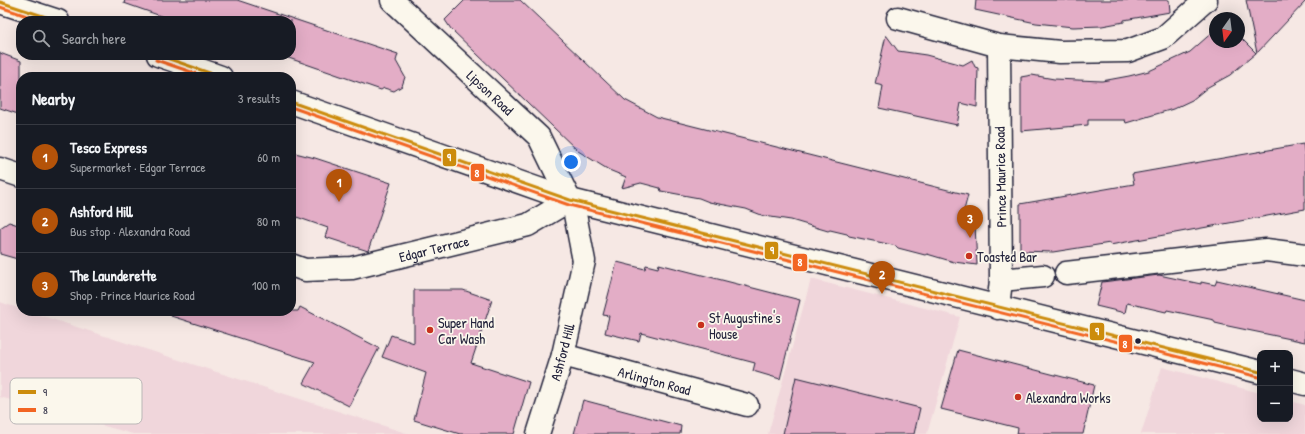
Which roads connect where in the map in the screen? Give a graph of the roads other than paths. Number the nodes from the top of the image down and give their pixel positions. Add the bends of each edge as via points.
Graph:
1 (392, 0) edge
2 (1206, 0) edge
3 (0, 2) edge
4 (43, 16) edge
5 (898, 18) dead end
6 (999, 46) junction
7 (172, 60) edge
8 (207, 72) edge
9 (296, 104) edge
10 (0, 169) edge
11 (16, 174) edge
12 (570, 200) junction
13 (1305, 255) edge
14 (296, 267) edge
15 (1066, 273) dead end
16 (1043, 276) dead end
17 (1001, 280) junction
18 (998, 308) junction
19 (563, 355) junction
20 (1257, 371) edge
21 (1293, 381) edge
22 (1305, 384) edge
23 (747, 405) dead end
24 (538, 434) edge

1 - 12 street, Lipson Road via 539,137
2 - 6 street via 1163,38 1128,51 1060,52
3 - 4 street
5 - 6 street
6 - 17 street, Prince Maurice Road
7 - 8 street
9 - 12 street
10 - 11 street
12 - 14 street, Edgar Terrace via 528,225 352,268 305,270
12 - 18 street
12 - 19 street, Ashford Hill via 584,261
13 - 15 street via 1266,250
16 - 17 street
17 - 18 street, Prince Maurice Road
18 - 20 street
19 - 23 street, Arlington Road
19 - 24 street, Ashford Hill
21 - 22 street

